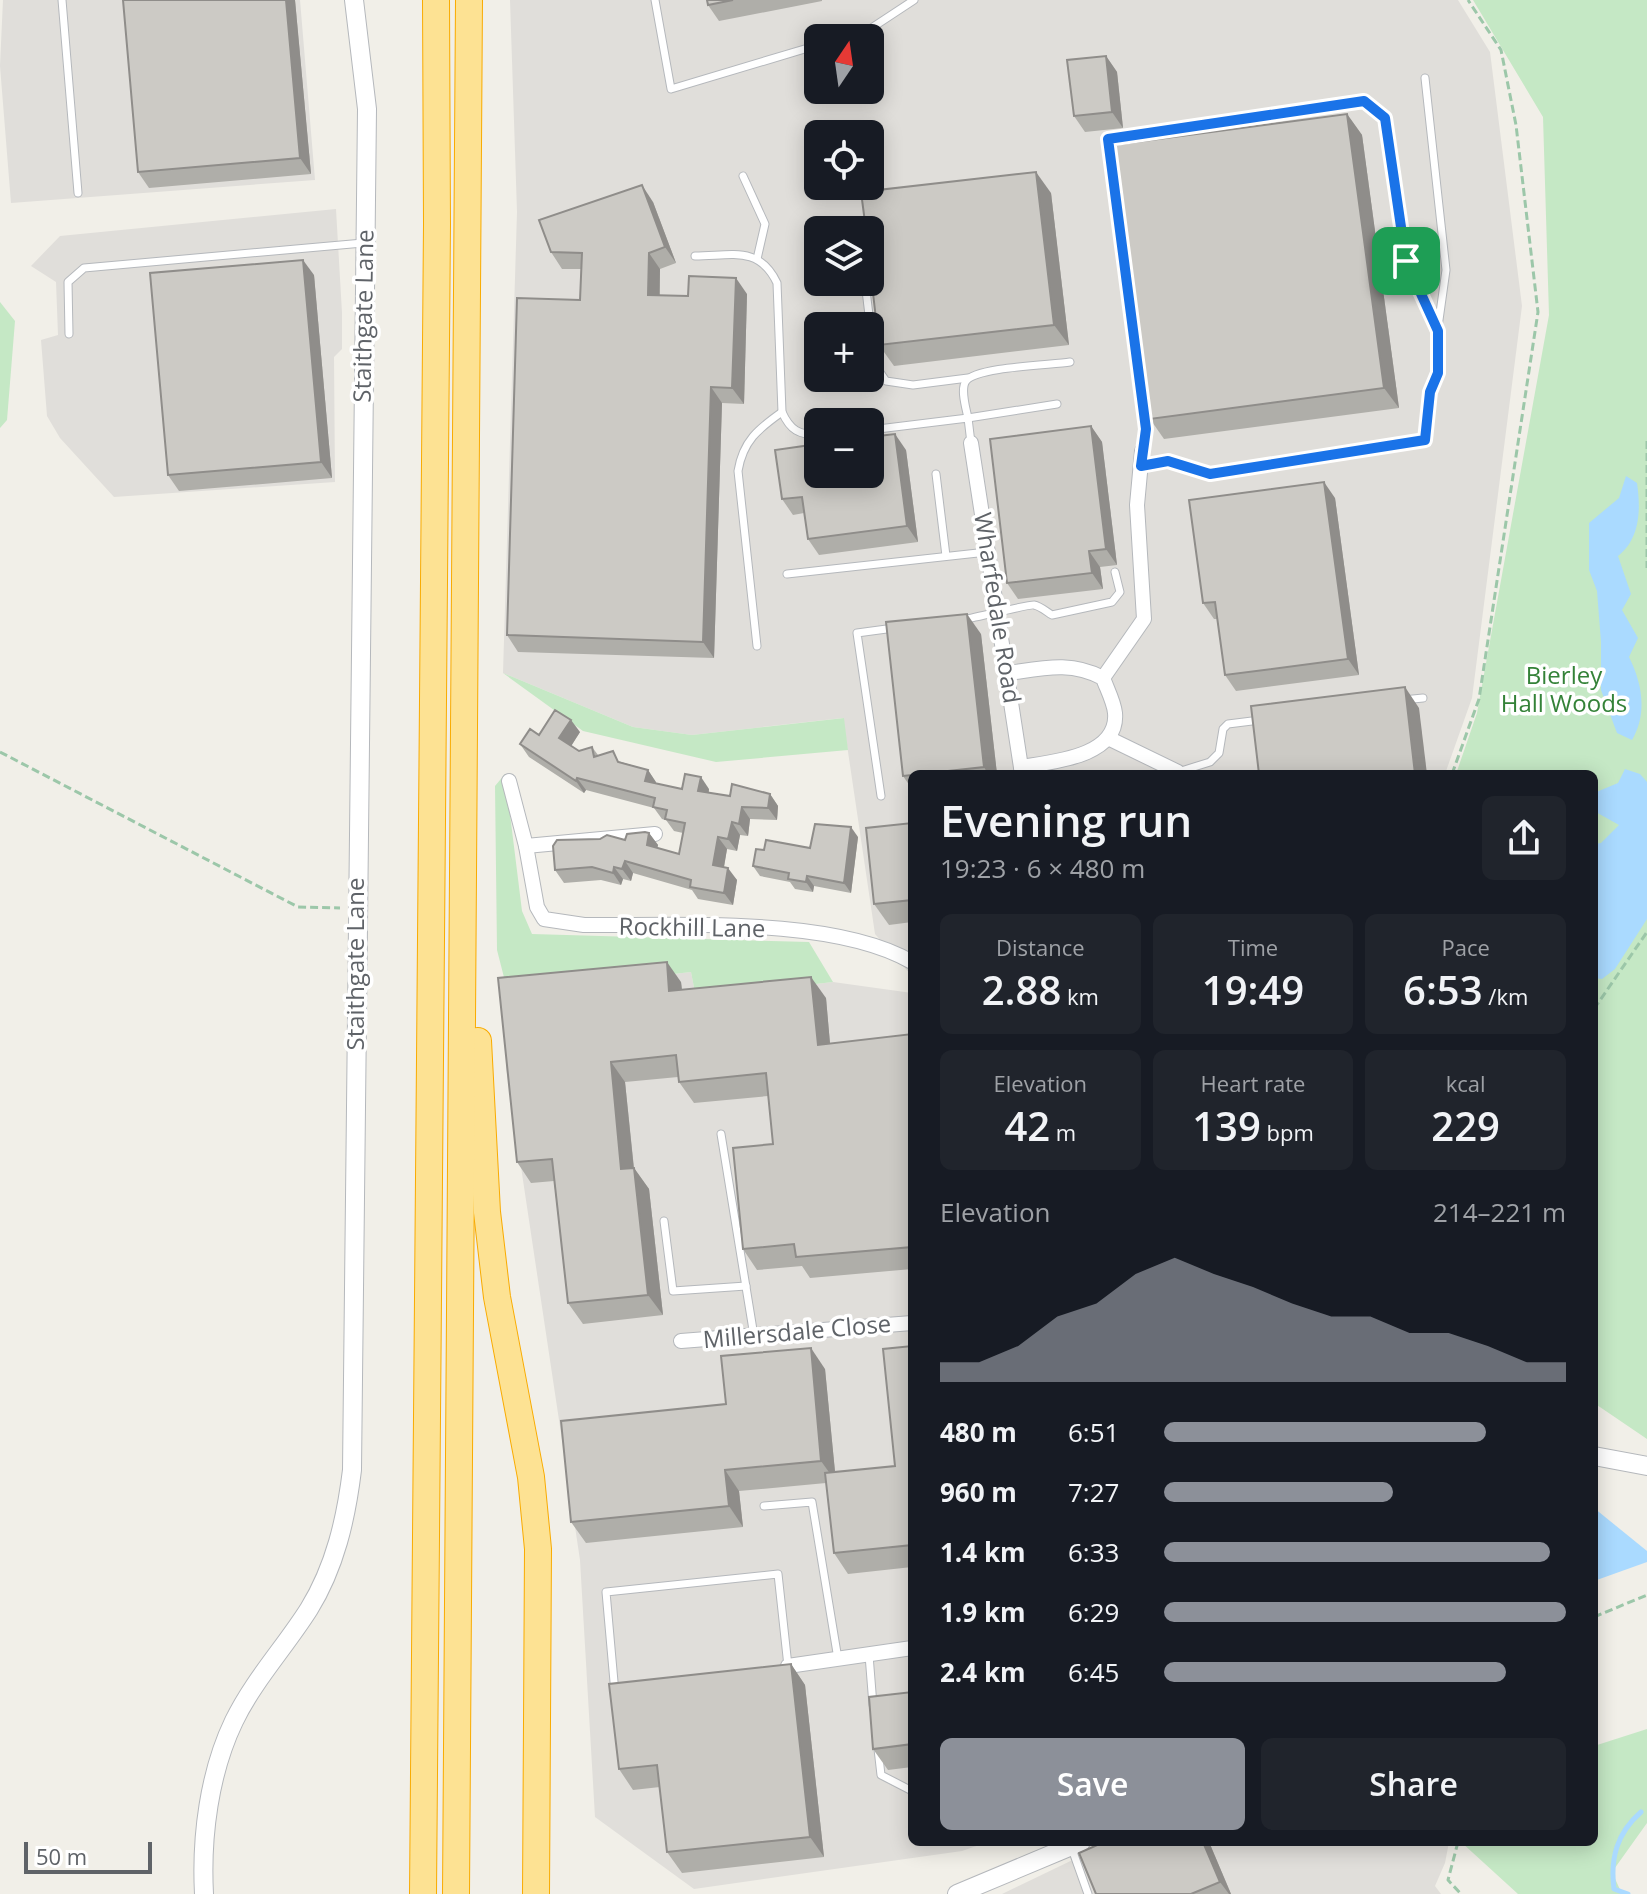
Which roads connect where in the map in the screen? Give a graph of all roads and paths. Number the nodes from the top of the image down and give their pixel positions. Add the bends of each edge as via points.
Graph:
1 (62, 0) edge
2 (354, 0) edge
3 (436, 0) edge
4 (469, 0) edge
5 (655, 0) edge
6 (914, 0) edge
7 (1468, 0) edge
8 (878, 24) edge
9 (804, 49) edge
10 (1425, 78) dead end
11 (743, 176) dead end
12 (78, 193) dead end
13 (365, 243) junction
14 (695, 256) dead end
15 (757, 259) junction
16 (867, 296) edge
17 (1438, 331) junction
18 (69, 334) dead end
19 (1070, 362) dead end
20 (968, 378) junction
21 (1057, 404) dead end
22 (782, 412) junction
23 (968, 418) junction
24 (884, 428) edge
25 (804, 435) edge
26 (1647, 441) edge
27 (971, 443) joint
28 (1142, 458) junction
29 (936, 474) dead end
30 (989, 552) junction
31 (946, 556) junction
32 (1647, 568) edge
33 (1115, 572) dead end
34 (787, 574) dead end
35 (999, 615) junction
36 (952, 621) edge
37 (904, 627) edge
38 (757, 646) dead end
39 (1009, 673) junction
40 (1103, 678) junction
41 (1423, 698) dead end
42 (1393, 702) edge
43 (1273, 718) edge
44 (1108, 738) junction
45 (0, 752) edge
46 (1022, 770) edge
47 (1174, 770) edge
48 (1188, 770) edge
49 (1453, 770) edge
50 (509, 781) dead end
51 (881, 796) dead end
52 (655, 834) dead end
53 (526, 846) junction
54 (356, 908) junction
55 (1647, 932) edge
56 (463, 950) junction
57 (908, 960) edge
58 (1598, 1003) edge
59 (721, 1134) dead end
60 (664, 1221) dead end
61 (746, 1286) junction
62 (908, 1323) edge
63 (754, 1336) junction
64 (681, 1341) dead end
65 (1598, 1457) edge
66 (1647, 1466) edge
67 (764, 1506) dead end
68 (1647, 1595) edge
69 (1598, 1615) edge
70 (908, 1649) edge
71 (869, 1655) junction
72 (838, 1659) junction
73 (788, 1666) joint
74 (630, 1695) edge
75 (874, 1713) edge
76 (878, 1744) edge
77 (908, 1789) edge
78 (1071, 1846) edge
79 (1076, 1846) edge
80 (1457, 1846) edge
81 (204, 1894) edge
82 (423, 1894) edge
83 (456, 1894) edge
84 (536, 1894) edge
85 (957, 1894) edge
86 (1088, 1894) edge
87 (1461, 1894) edge

1 - 12 lane
2 - 13 street, Staithgate Lane via 367,109
3 - 82 highway
4 - 56 highway
5 - 9 lane via 671,89
6 - 8 lane
7 - 49 path via 1501,50 1516,125 1538,312 1479,699
10 - 17 lane via 1446,270
11 - 15 lane via 765,224
13 - 18 lane via 84,268 68,282
13 - 54 street, Staithgate Lane
14 - 15 lane
15 - 22 lane via 768,264 777,283
16 - 20 lane via 875,365 886,381 913,385
17 - 28 lane via 1438,373 1430,392 1425,440 1210,474
17 - 28 lane via 1406,261 1385,118 1364,101 1108,139 1146,429
19 - 20 lane
20 - 23 lane via 963,385
21 - 23 lane
22 - 25 lane via 789,426
22 - 38 lane via 754,432 741,453 738,471
23 - 24 lane
23 - 27 lane
26 - 32 path
27 - 30 street, Wharfedale Road
28 - 40 street via 1137,505 1144,619
29 - 31 lane
30 - 31 lane
30 - 35 street, Wharfedale Road
31 - 34 lane
33 - 35 lane via 1120,592 1112,602 1052,615 1026,605
35 - 36 lane
35 - 39 street, Wharfedale Road
37 - 51 lane via 857,633
39 - 40 street via 1061,665 1083,667
39 - 46 street, Wharfedale Road
40 - 44 street via 1115,715
41 - 42 lane
43 - 48 lane via 1228,724 1219,753
44 - 46 street via 1067,759
44 - 47 street
45 - 54 path via 298,907
50 - 53 street, Rockhill Lane
52 - 53 street
53 - 57 street, Rockhill Lane via 537,907 544,919 554,922 839,934
54 - 81 street, Staithgate Lane via 353,1440 345,1521 324,1581 228,1735 206,1826
55 - 58 path
56 - 83 highway
56 - 84 highway via 479,1051 497,1297 531,1477 538,1549
59 - 61 lane
60 - 61 lane via 673,1291
61 - 63 lane
62 - 63 street, Millersdale Close
63 - 64 street, Millersdale Close
65 - 66 street
67 - 72 lane via 812,1502
68 - 69 path
70 - 71 street
71 - 72 street
71 - 75 lane
72 - 73 street
73 - 74 lane via 778,1574 606,1592 616,1697
76 - 77 lane via 881,1775
78 - 85 street
79 - 86 lane
80 - 87 path via 1448,1880

